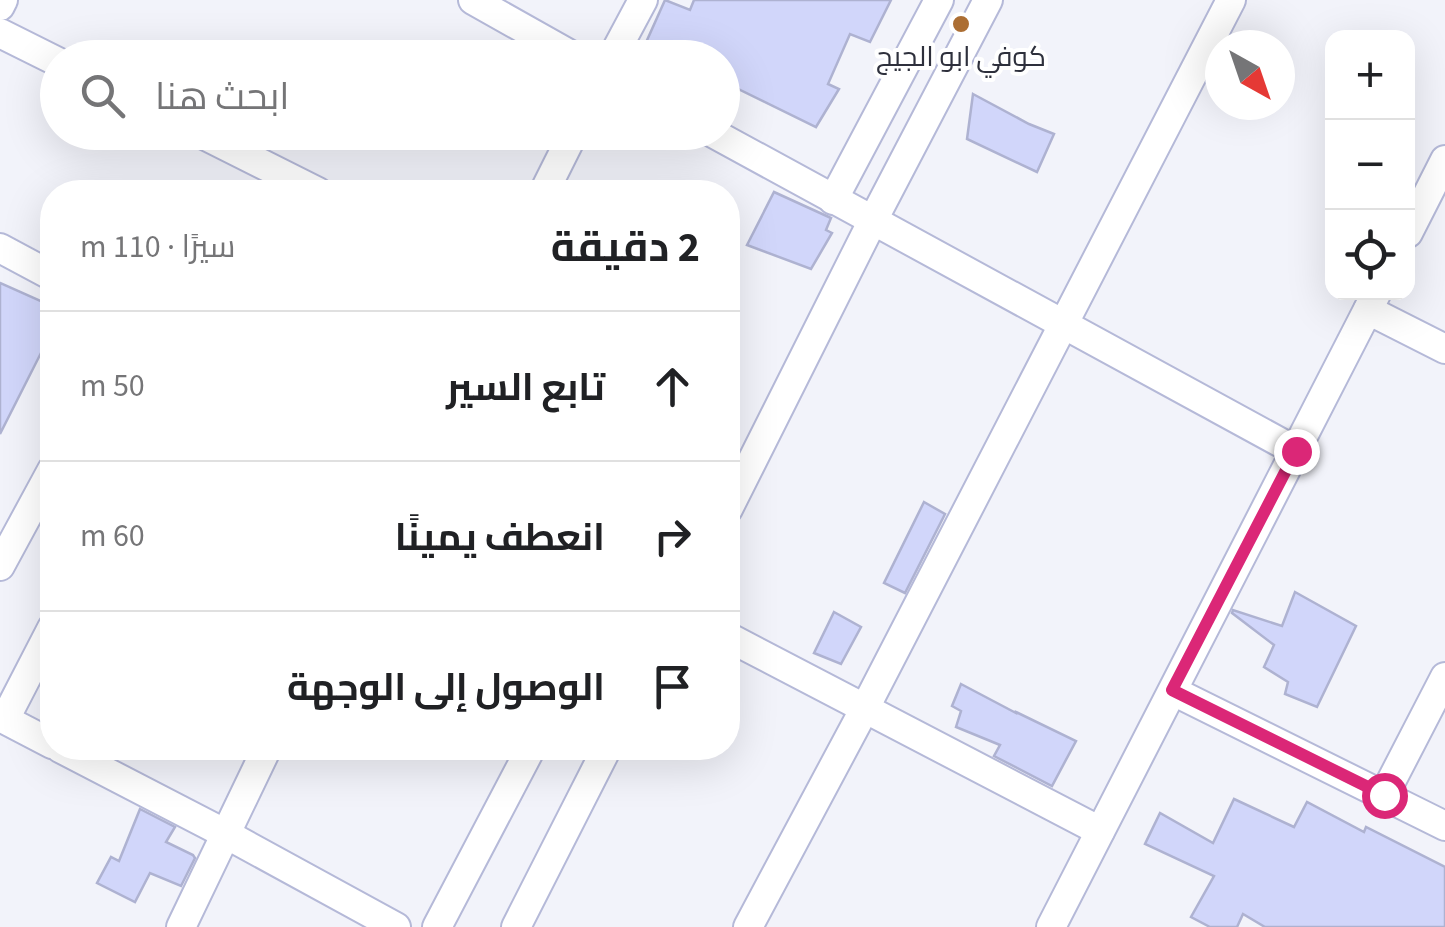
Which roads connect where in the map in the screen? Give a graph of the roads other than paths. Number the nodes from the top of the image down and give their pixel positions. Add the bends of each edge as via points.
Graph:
1 (473, 0) edge
2 (643, 0) edge
3 (940, 0) edge
4 (988, 0) edge
5 (1231, 0) edge
6 (0, 33) edge
7 (544, 40) edge
8 (622, 40) edge
9 (40, 53) edge
10 (740, 148) edge
11 (234, 150) edge
12 (565, 150) edge
13 (1445, 160) edge
14 (294, 180) edge
15 (550, 180) edge
16 (833, 200) junction
17 (1415, 219) edge
18 (872, 222) junction
19 (0, 248) edge
20 (40, 270) edge
21 (1373, 301) edge
22 (1063, 325) junction
23 (1445, 349) edge
24 (1296, 451) junction
25 (740, 484) edge
26 (40, 492) edge
27 (0, 566) edge
28 (740, 644) edge
29 (40, 650) edge
30 (1445, 678) edge
31 (1172, 690) junction
32 (865, 708) junction
33 (2, 718) edge
34 (40, 738) edge
35 (83, 760) edge
36 (261, 760) edge
37 (525, 760) edge
38 (601, 760) edge
39 (1384, 795) junction
40 (1445, 826) edge
41 (1100, 831) junction
42 (224, 833) junction
43 (181, 927) edge
44 (396, 927) edge
45 (437, 927) edge
46 (516, 927) edge
47 (748, 927) edge
48 (1051, 927) edge

1 - 7 street
2 - 8 street
3 - 16 street
4 - 18 street
5 - 22 street
6 - 9 street
10 - 16 street
11 - 14 street
12 - 15 street
13 - 17 street
16 - 18 street
18 - 22 street
18 - 25 street
19 - 20 street
21 - 23 street
21 - 24 street
22 - 24 street
22 - 32 street
24 - 31 street
26 - 27 street
28 - 32 street
29 - 33 street
30 - 39 street
31 - 39 street
31 - 41 street
32 - 41 street
32 - 47 street
33 - 34 street
35 - 42 street
36 - 42 street
37 - 45 street
38 - 46 street
39 - 40 street
41 - 48 street
42 - 43 street
42 - 44 street

